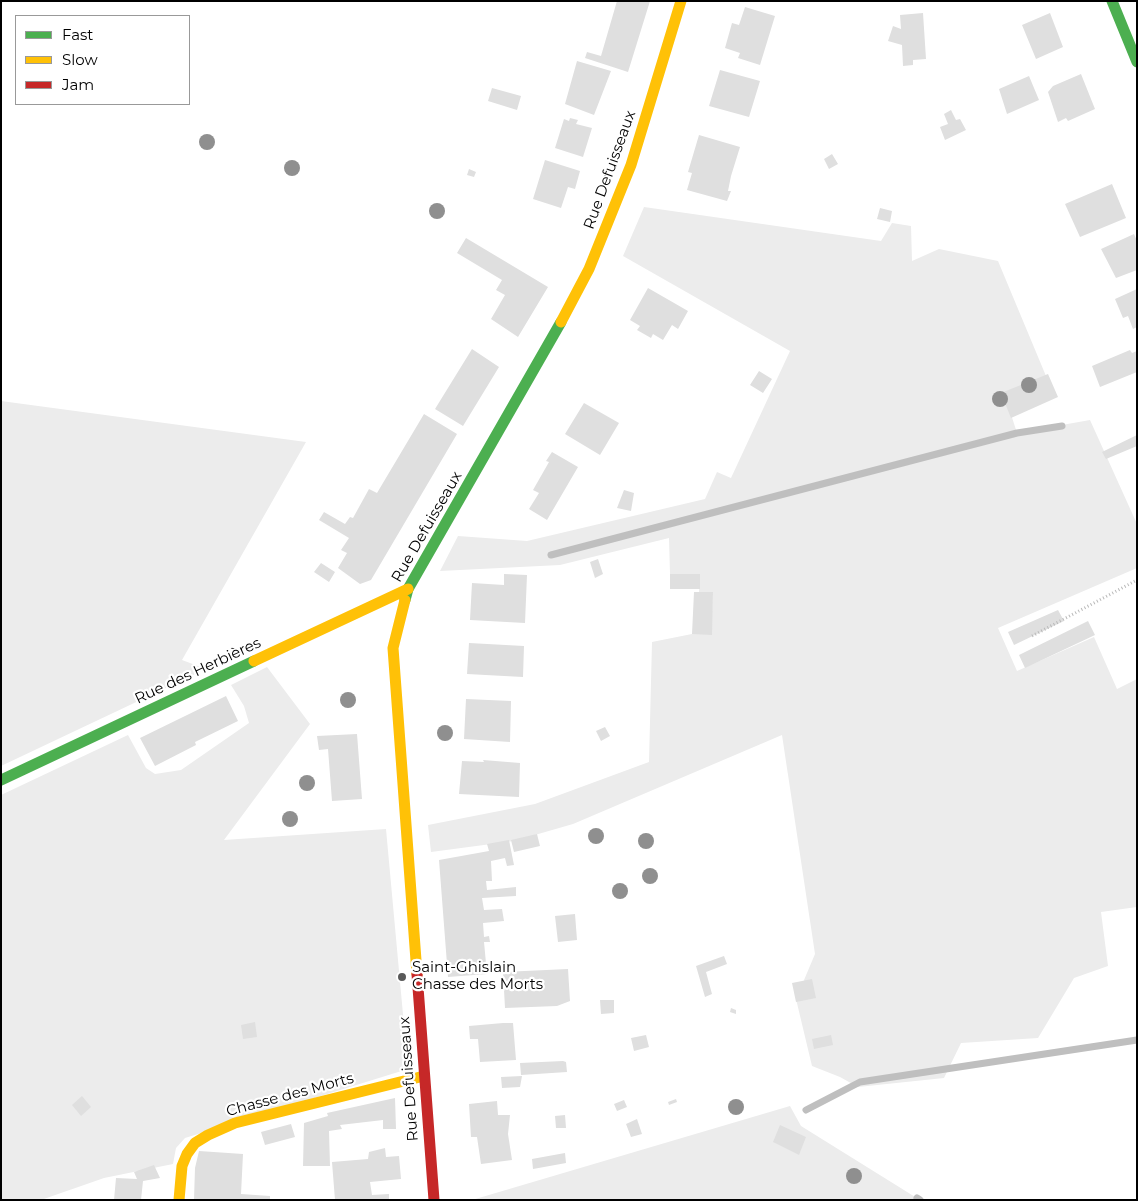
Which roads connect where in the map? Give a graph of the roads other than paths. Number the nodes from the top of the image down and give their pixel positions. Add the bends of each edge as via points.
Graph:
1 (681, 1) edge
2 (1112, 1) edge
3 (1137, 62) edge
4 (408, 589) junction
5 (1, 780) edge
6 (424, 1076) junction
7 (179, 1200) edge
8 (434, 1200) edge

1 - 4 street, Rue Defuisseaux via 630,164 588,269 534,372
2 - 3 street
4 - 5 street, Rue des Herbières
4 - 6 street, Rue Defuisseaux via 393,648
6 - 7 street, Chasse des Morts via 235,1123 208,1135 195,1143 187,1154 182,1166
6 - 8 street, Rue Defuisseaux

